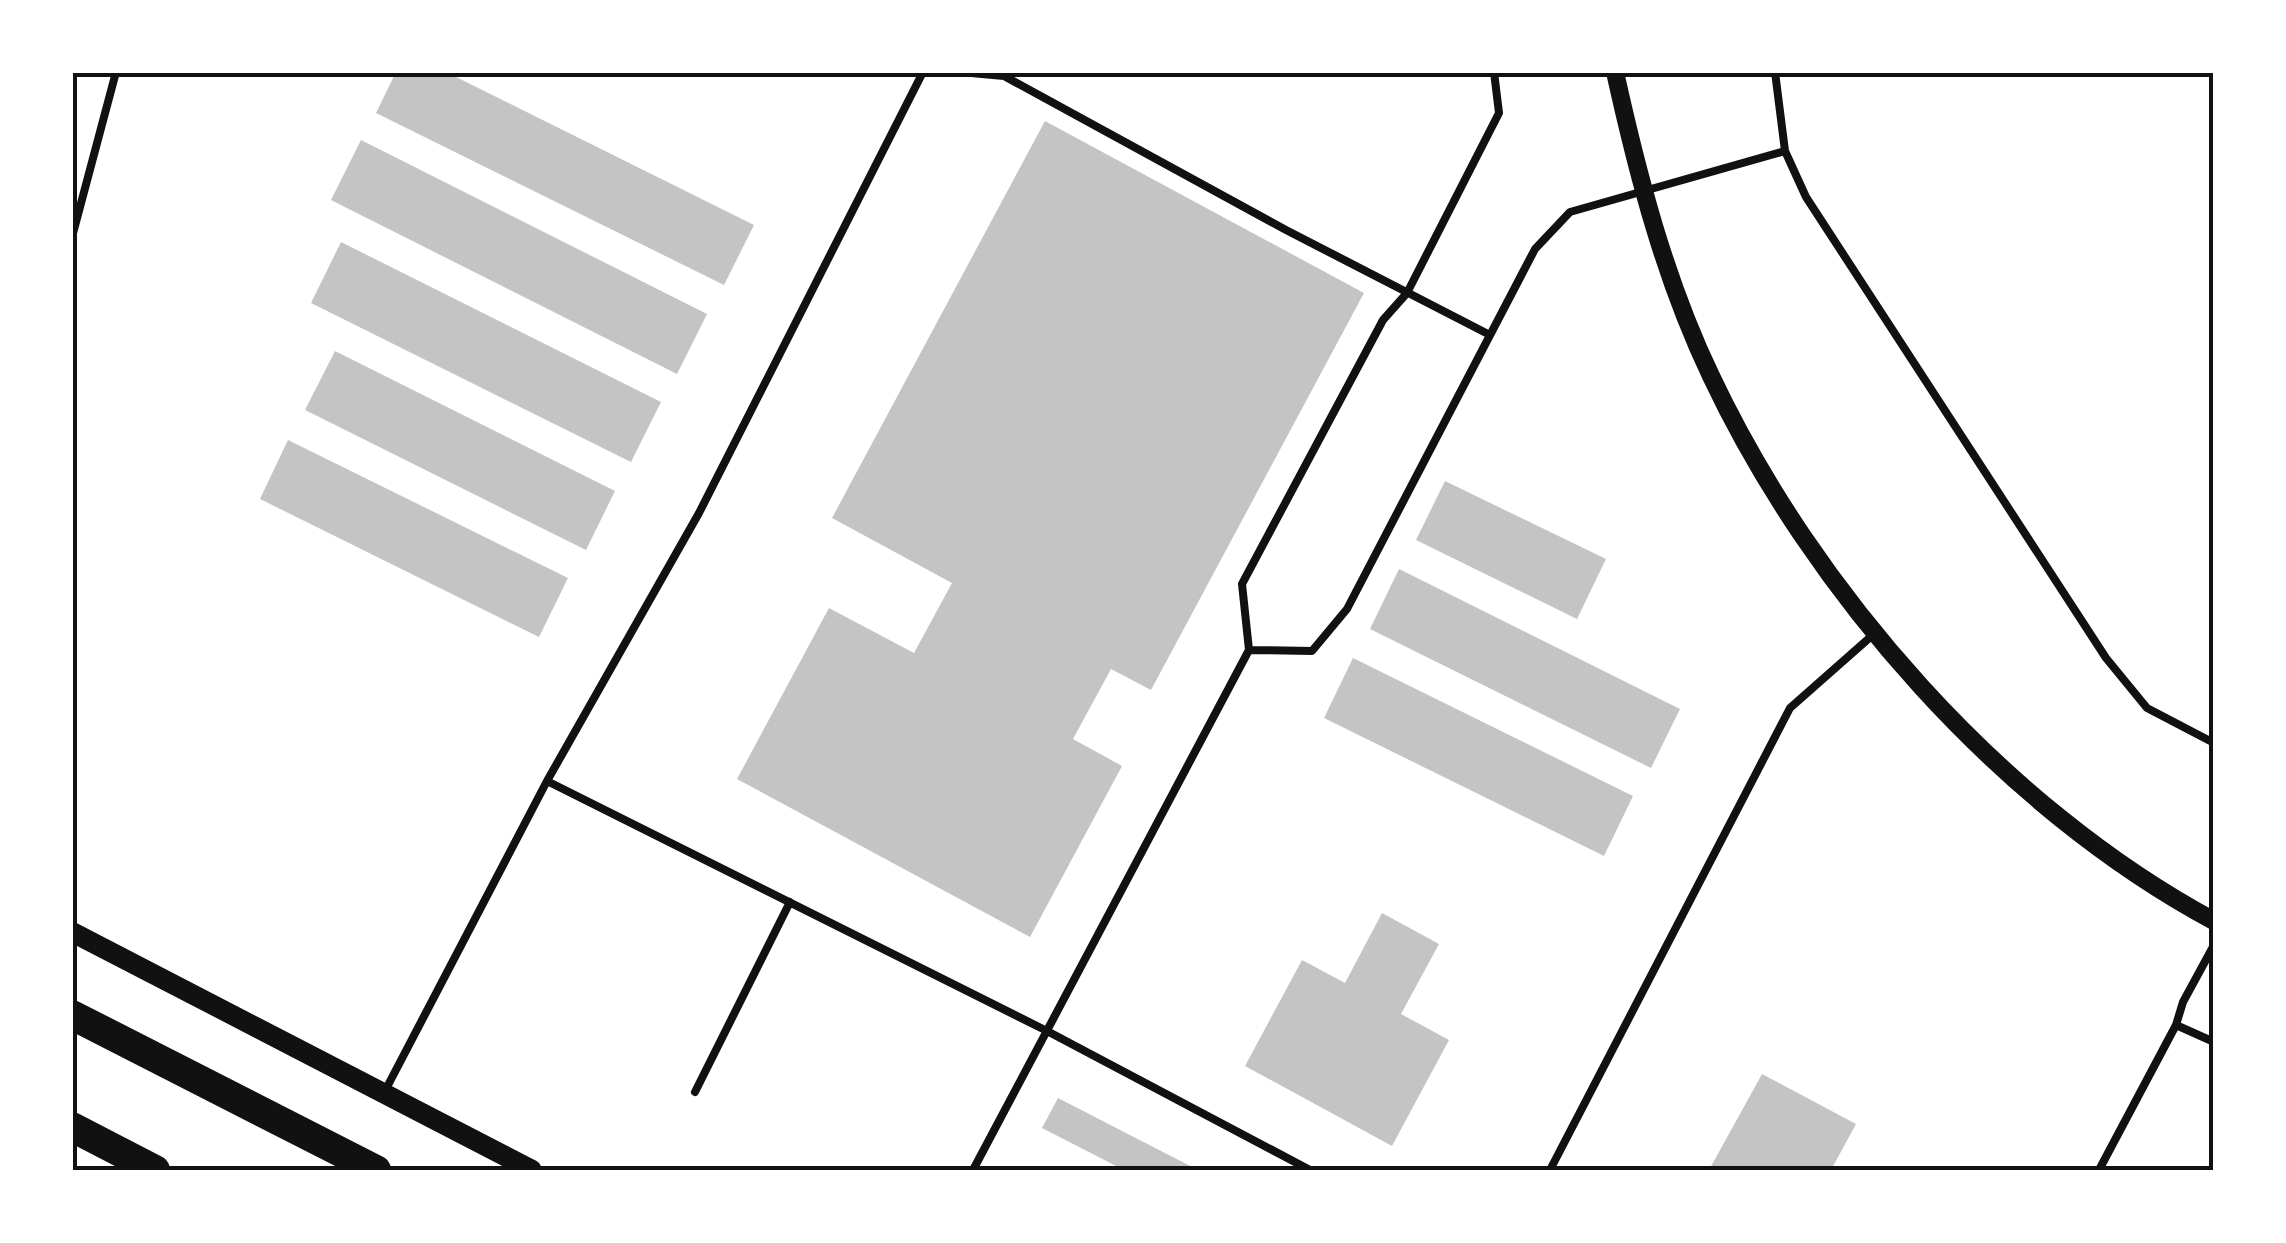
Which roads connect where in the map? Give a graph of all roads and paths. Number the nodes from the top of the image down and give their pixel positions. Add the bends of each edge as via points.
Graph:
1 (116, 72) edge
2 (924, 72) edge
3 (960, 72) edge
4 (1494, 72) edge
5 (1615, 72) edge
6 (1775, 72) edge
7 (1005, 74) edge
8 (1785, 150) junction
9 (1643, 190) junction
10 (72, 237) edge
11 (1408, 293) junction
12 (1490, 335) junction
13 (1875, 633) junction
14 (1249, 650) junction
15 (2214, 743) edge
16 (547, 781) junction
17 (790, 902) junction
18 (2214, 921) edge
19 (72, 932) edge
20 (2214, 945) edge
21 (72, 1015) edge
22 (2176, 1025) junction
23 (1047, 1031) junction
24 (2214, 1042) edge
25 (694, 1092) dead end
26 (384, 1094) junction
27 (72, 1128) edge
28 (155, 1170) edge
29 (376, 1170) edge
30 (532, 1170) edge
31 (973, 1170) edge
32 (1310, 1170) edge
33 (1550, 1170) edge
34 (2100, 1170) edge

1 - 10 lane
2 - 16 lane via 699,513
3 - 7 lane
4 - 11 lane via 1499,113
5 - 9 street
6 - 8 lane
7 - 11 lane
8 - 9 lane
8 - 15 lane via 1806,197 2106,658 2147,708
9 - 12 lane via 1570,212 1535,249
9 - 13 street via 1684,310 1756,462
11 - 12 lane
11 - 14 lane via 1383,320 1242,584
12 - 14 lane via 1347,609 1312,650
13 - 18 street via 2024,790 2080,836
13 - 33 lane via 1790,708
14 - 23 lane
16 - 17 lane
16 - 26 lane
17 - 23 lane
17 - 25 lane
19 - 26 main road
20 - 22 lane
21 - 29 highway
22 - 24 lane
22 - 34 lane
23 - 31 lane
23 - 32 lane
26 - 30 main road
27 - 28 highway

